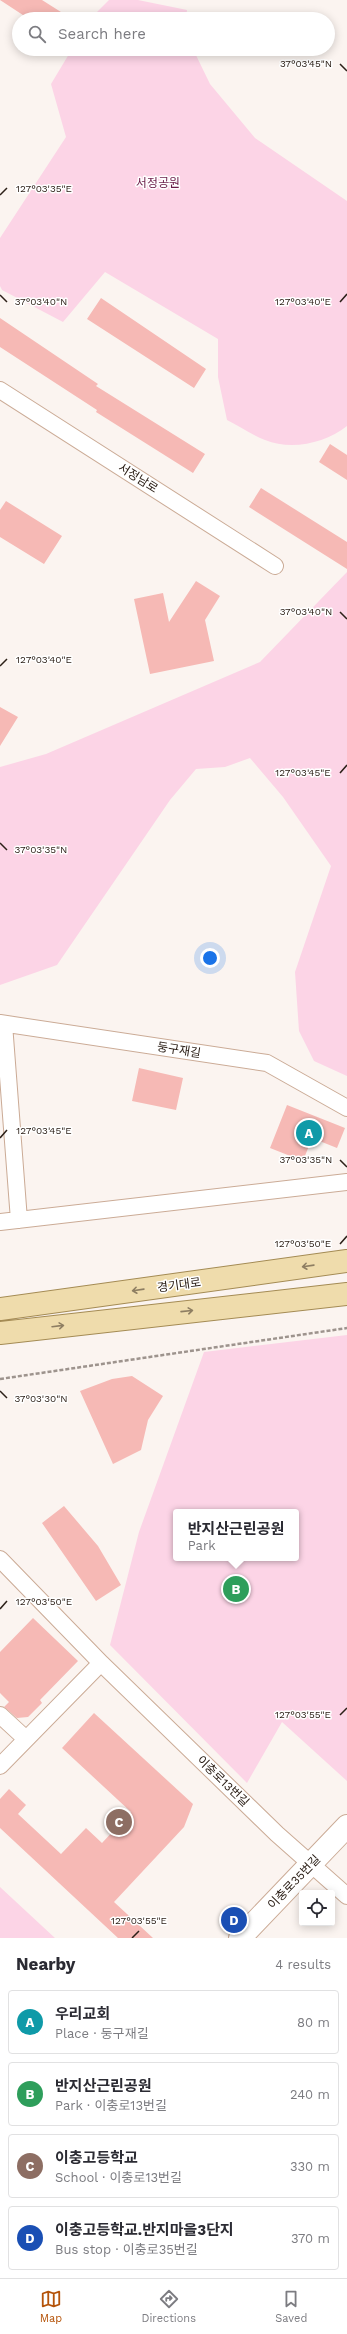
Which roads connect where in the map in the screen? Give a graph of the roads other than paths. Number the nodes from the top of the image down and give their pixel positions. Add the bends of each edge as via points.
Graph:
1 (0, 390) edge
2 (275, 566) dead end
3 (2, 1023) edge
4 (347, 1108) edge
5 (347, 1182) edge
6 (19, 1220) junction
7 (0, 1222) edge
8 (347, 1260) edge
9 (347, 1294) edge
10 (4, 1308) edge
11 (6, 1334) edge
12 (0, 1559) edge
13 (101, 1663) junction
14 (0, 1715) edge
15 (26, 1739) junction
16 (0, 1766) edge
17 (347, 1826) edge
18 (312, 1863) junction
19 (347, 1896) edge
20 (240, 1938) edge

1 - 2 street, 서정남로
3 - 4 street, 둥구재길 via 267,1063
3 - 6 street
5 - 6 street
6 - 7 street
8 -> 10 main road, 경기대로
11 -> 9 main road
12 - 13 street, 이충로13번길
13 - 15 street
13 - 18 street, 이충로13번길 via 278,1834
14 - 15 street
15 - 16 street
17 - 18 street, 이충로35번길
18 - 19 street, 이충로13번길
18 - 20 street, 이충로35번길

